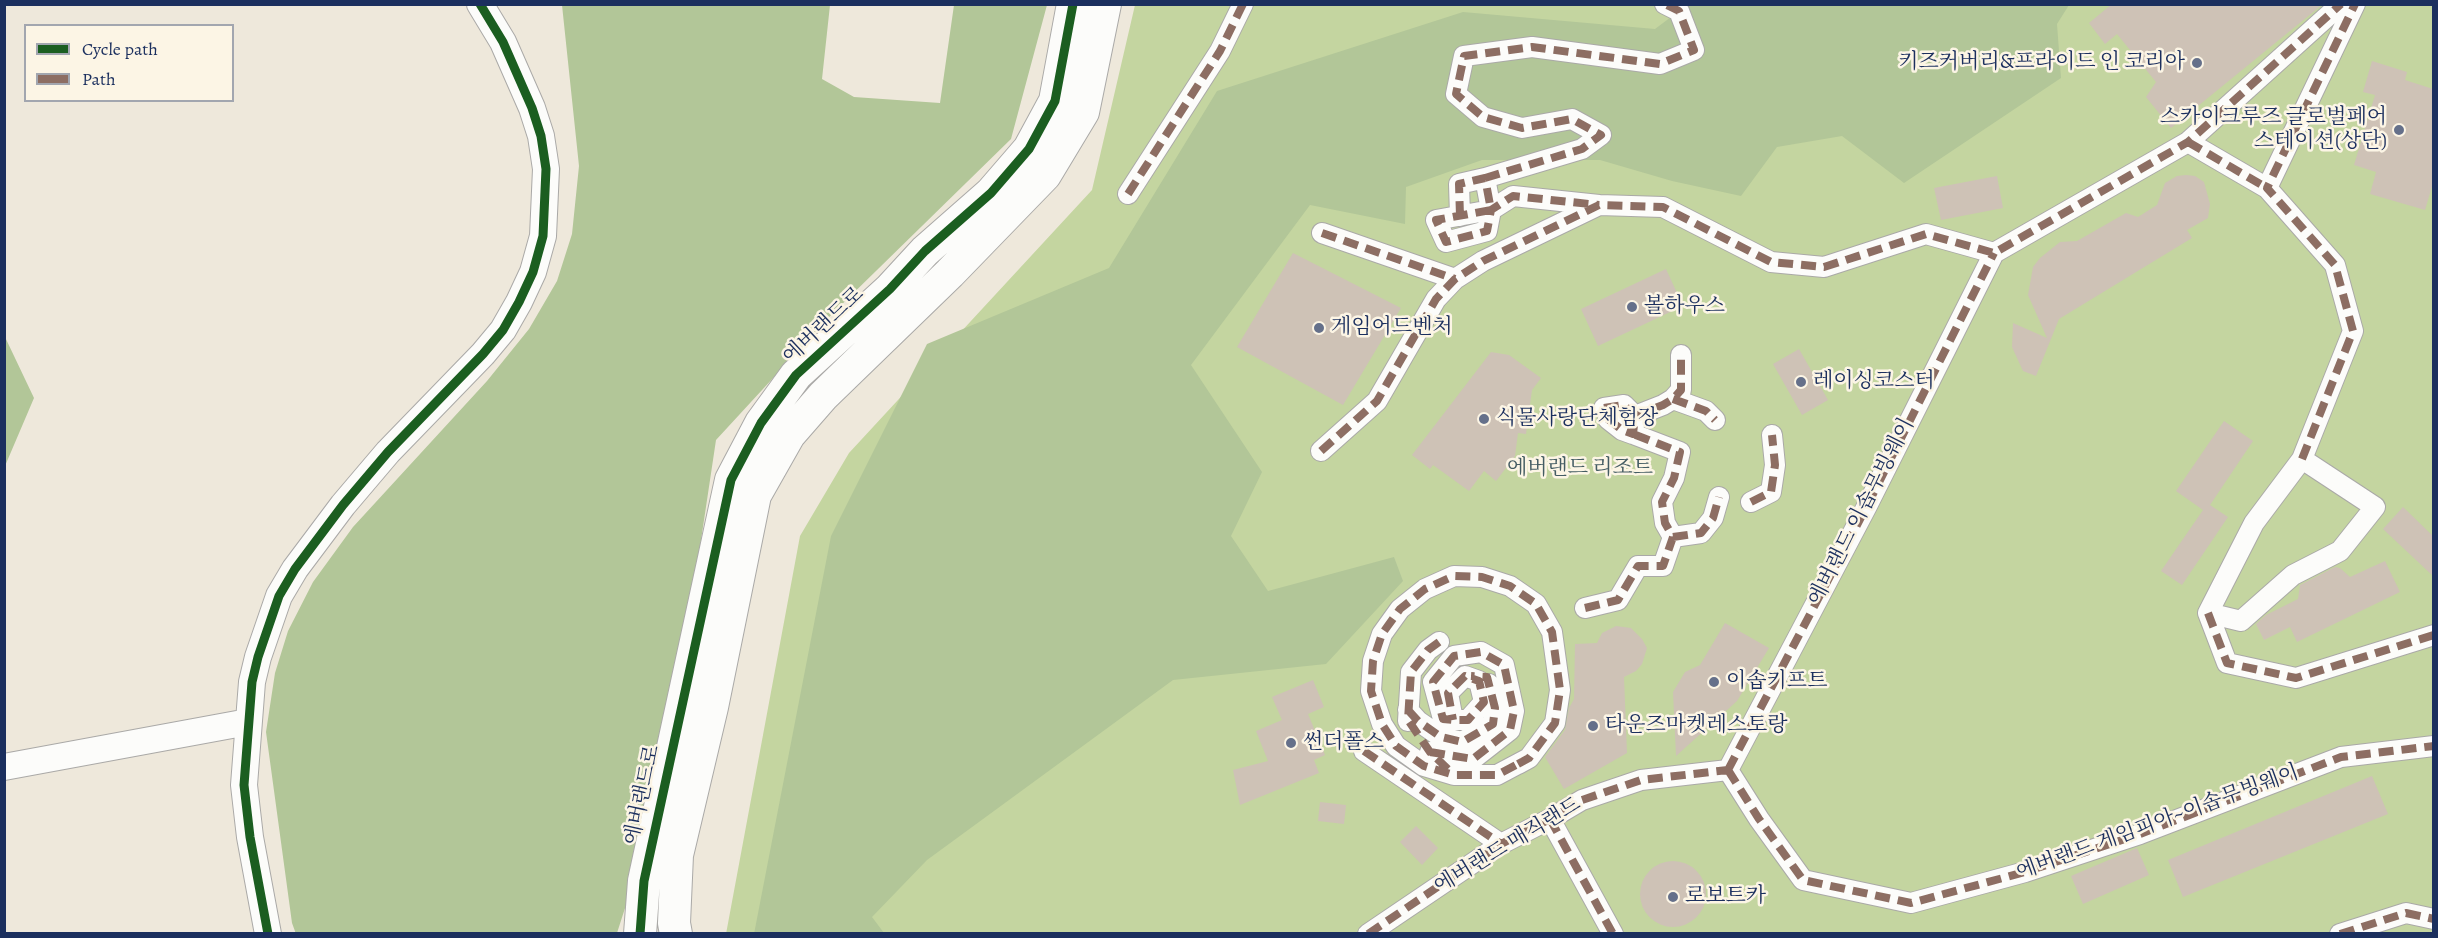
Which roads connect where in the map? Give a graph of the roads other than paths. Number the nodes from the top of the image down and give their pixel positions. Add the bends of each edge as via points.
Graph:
1 (480, 4) edge
2 (1073, 4) edge
3 (1105, 4) edge
4 (1243, 4) edge
5 (1665, 4) edge
6 (2341, 4) edge
7 (2355, 4) edge
8 (2188, 142) junction
9 (1485, 178) junction
10 (2267, 188) junction
11 (1128, 194) dead end
12 (1599, 206) junction
13 (1491, 210) junction
14 (1460, 216) junction
15 (1322, 233) dead end
16 (1994, 253) junction
17 (1455, 279) junction
18 (1681, 355) dead end
19 (1673, 399) junction
20 (1606, 414) dead end
21 (1715, 420) dead end
22 (1634, 425) junction
23 (1772, 435) dead end
24 (1321, 451) dead end
25 (2302, 459) junction
26 (1719, 497) dead end
27 (1752, 502) dead end
28 (1673, 537) junction
29 (1585, 608) dead end
30 (2208, 613) junction
31 (2433, 635) edge
32 (1439, 642) dead end
33 (1466, 675) junction
34 (1408, 710) junction
35 (1453, 720) junction
36 (248, 722) junction
37 (2433, 746) edge
38 (1364, 751) dead end
39 (1430, 752) junction
40 (4, 767) edge
41 (1728, 770) junction
42 (1455, 775) junction
43 (1550, 819) junction
44 (1501, 844) junction
45 (2433, 919) edge
46 (2365, 929) edge
47 (268, 933) edge
48 (640, 933) edge
49 (676, 933) edge
50 (1368, 933) edge
51 (1613, 933) edge
52 (2340, 933) edge

1 - 36 street via 503,42 541,136 546,202 543,236 533,272 503,330 388,452 295,569 279,596 258,657
2 - 48 street, 에버랜드로 via 1055,101 1029,149 991,193 796,375 761,423 731,480 644,881
3 - 49 street via 1083,112 1045,175 823,396 789,435 755,495 677,855
4 - 11 street via 1220,51
5 - 9 street via 1679,11 1694,50 1660,64 1532,47 1464,56 1456,93 1483,117 1522,128 1572,118 1601,135 1582,149
6 - 8 street
7 - 10 street
8 - 10 street
8 - 16 street
9 - 13 street
9 - 14 street via 1459,184
10 - 25 street via 2335,265 2353,331
12 - 13 street via 1513,196
12 - 16 street via 1663,207 1771,262 1824,267 1926,234
12 - 17 street via 1483,261
13 - 14 street
13 - 14 street via 1487,231 1446,242 1436,220
15 - 17 street
16 - 41 street, 에버랜드 이솝무빙웨이
17 - 24 street via 1436,299 1377,401
18 - 19 street via 1681,390
19 - 21 street via 1706,411
19 - 22 street
20 - 22 street via 1622,430
22 - 28 street via 1680,452 1674,478 1662,502 1665,523
23 - 27 street via 1775,465 1771,492
25 - 30 street via 2254,523
25 - 30 street via 2374,507 2340,551 2293,575 2241,621
26 - 28 street via 1713,519 1701,533
28 - 29 street via 1663,566 1638,566 1618,600
30 - 31 street via 2227,663 2296,678
32 - 34 street via 1411,672
33 - 34 street via 1487,677 1495,708 1493,724 1462,742 1441,737
33 - 35 street via 1448,693
33 - 35 street via 1479,681 1484,702 1468,720
34 - 39 street via 1408,720
35 - 39 street via 1443,719 1433,682 1454,656 1480,652 1503,665 1514,711 1510,730 1473,759
36 - 40 street
36 - 47 street via 244,785
37 - 41 street, 에버랜드 게임피아~이솝무빙웨이 via 2341,757 2140,834 2025,872 1911,903 1803,880
38 - 44 street
39 - 42 street
41 - 43 street, 에버랜드 매직랜드 via 1641,780 1582,800
42 - 42 street via 1424,766 1396,746 1382,724 1371,691 1373,661 1382,634 1400,609 1425,589 1454,576 1482,577 1510,586 1536,604 1552,632 1560,690 1555,723 1523,761 1497,776
43 - 44 street, 에버랜드 매직랜드
43 - 51 street
44 - 50 street, 에버랜드 매직랜드
45 - 46 street via 2406,914
46 - 52 street

